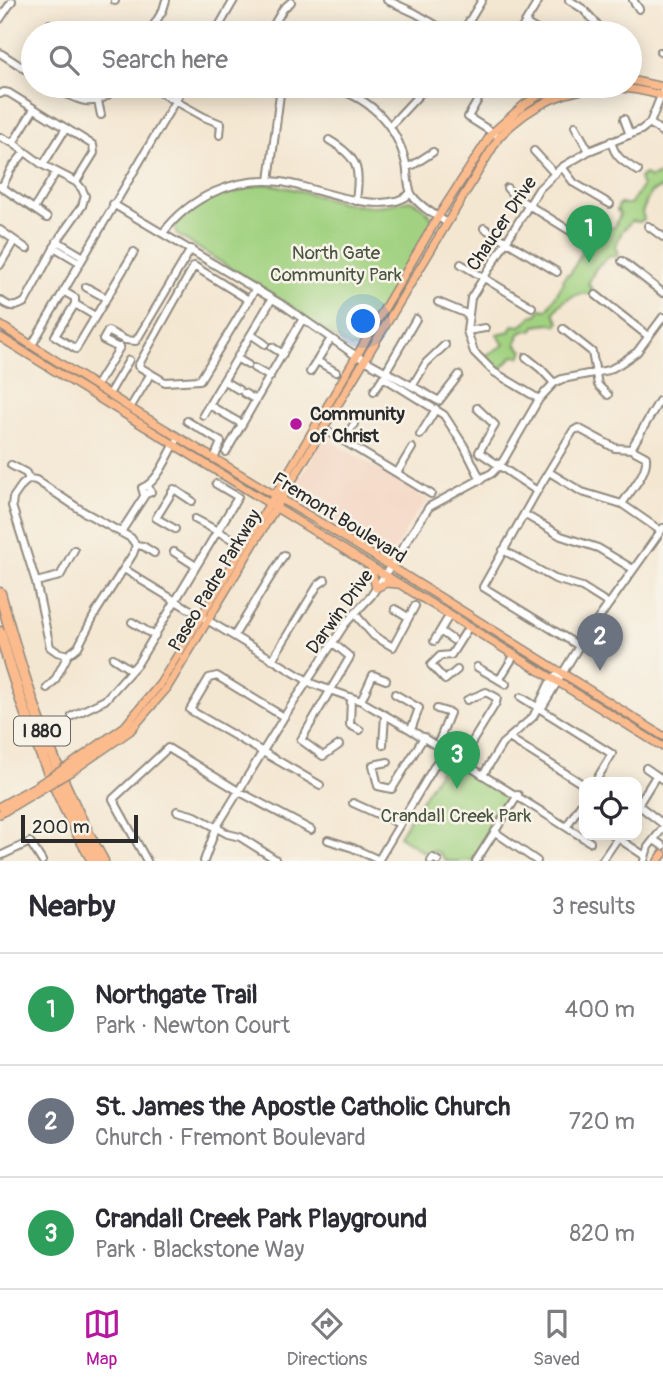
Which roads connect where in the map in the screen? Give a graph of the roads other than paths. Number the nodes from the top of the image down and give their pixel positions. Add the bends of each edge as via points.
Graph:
1 (166, 0) edge
2 (234, 0) edge
3 (387, 0) edge
4 (482, 0) edge
5 (539, 0) edge
6 (569, 0) edge
7 (633, 0) edge
8 (12, 1) edge
9 (291, 2) dead end
10 (639, 9) dead end
11 (0, 19) edge
12 (156, 21) edge
13 (222, 21) edge
14 (276, 21) edge
15 (429, 21) edge
16 (469, 21) edge
17 (526, 21) edge
18 (594, 21) edge
19 (0, 53) edge
20 (21, 67) edge
21 (642, 85) edge
22 (642, 90) edge
23 (2, 93) edge
24 (663, 93) edge
25 (74, 98) edge
26 (104, 98) edge
27 (171, 98) edge
28 (279, 98) edge
29 (360, 98) edge
30 (416, 98) edge
31 (479, 98) edge
32 (535, 98) edge
33 (556, 98) edge
34 (175, 100) junction
35 (98, 101) junction
36 (34, 109) junction
37 (101, 115) dead end
38 (624, 118) dead end
39 (650, 123) junction
40 (390, 126) junction
41 (575, 126) dead end
42 (66, 128) junction
43 (663, 133) edge
44 (220, 135) dead end
45 (495, 135) junction
46 (631, 135) junction
47 (0, 137) edge
48 (329, 139) dead end
49 (611, 141) junction
50 (13, 143) junction
51 (534, 151) dead end
52 (589, 151) junction
53 (433, 152) dead end
54 (24, 153) junction
55 (43, 165) junction
56 (407, 167) junction
57 (562, 167) junction
58 (638, 170) dead end
59 (56, 172) junction
60 (555, 174) junction
61 (269, 181) junction
62 (76, 182) junction
63 (1, 187) edge
64 (507, 188) dead end
65 (411, 193) junction
66 (356, 201) junction
67 (113, 204) junction
68 (610, 204) dead end
69 (528, 205) junction
70 (34, 209) junction
71 (438, 217) junction
72 (47, 218) dead end
73 (446, 222) junction
74 (648, 226) dead end
75 (484, 228) dead end
76 (0, 230) edge
77 (163, 233) junction
78 (580, 237) dead end
79 (663, 237) edge
80 (14, 241) junction
81 (506, 241) junction
82 (56, 244) junction
83 (191, 248) junction
84 (27, 249) dead end
85 (134, 252) dead end
86 (81, 259) junction
87 (622, 261) dead end
88 (461, 264) dead end
89 (0, 265) edge
90 (557, 272) dead end
91 (483, 278) junction
92 (86, 287) dead end
93 (254, 287) junction
94 (63, 291) junction
95 (663, 293) edge
96 (596, 295) dead end
97 (106, 298) junction
98 (247, 299) junction
99 (272, 299) junction
100 (0, 300) edge
101 (438, 302) dead end
102 (75, 304) junction
103 (533, 307) dead end
104 (467, 314) junction
105 (95, 316) junction
106 (663, 317) edge
107 (416, 319) dead end
108 (302, 320) junction
109 (0, 325) edge
110 (485, 328) dead end
111 (564, 329) dead end
112 (467, 331) junction
113 (252, 335) junction
114 (648, 335) junction
115 (0, 337) edge
116 (125, 340) junction
117 (330, 340) junction
118 (32, 345) junction
119 (444, 345) dead end
120 (119, 348) junction
121 (283, 354) junction
122 (526, 357) dead end
123 (361, 358) junction
124 (238, 359) junction
125 (129, 360) dead end
126 (317, 361) junction
127 (386, 370) junction
128 (310, 372) dead end
129 (336, 372) dead end
130 (594, 372) junction
131 (149, 375) junction
132 (459, 375) dead end
133 (270, 377) junction
134 (224, 381) junction
135 (554, 383) junction
136 (413, 385) junction
137 (96, 386) junction
138 (84, 390) junction
139 (374, 391) dead end
140 (109, 394) junction
141 (608, 395) dead end
142 (539, 399) junction
143 (256, 400) junction
144 (663, 401) edge
145 (209, 405) junction
146 (130, 408) junction
147 (477, 408) dead end
148 (326, 409) junction
149 (436, 409) junction
150 (203, 415) dead end
151 (187, 421) dead end
152 (242, 424) junction
153 (354, 424) dead end
154 (324, 429) junction
155 (420, 435) dead end
156 (318, 439) junction
157 (177, 441) junction
158 (343, 441) junction
159 (412, 448) dead end
160 (631, 449) junction
161 (226, 452) dead end
162 (214, 459) junction
163 (11, 465) dead end
164 (498, 467) junction
165 (549, 472) junction
166 (397, 473) junction
167 (27, 480) junction
168 (284, 480) junction
169 (481, 480) junction
170 (216, 484) dead end
171 (259, 485) junction
172 (289, 488) junction
173 (537, 491) junction
174 (147, 492) junction
175 (431, 494) dead end
176 (256, 496) junction
177 (279, 497) junction
178 (192, 501) dead end
179 (164, 504) junction
180 (622, 504) junction
181 (273, 506) junction
182 (294, 507) junction
183 (524, 514) junction
184 (292, 518) junction
185 (195, 519) dead end
186 (265, 520) junction
187 (662, 529) edge
188 (175, 530) dead end
189 (217, 531) junction
190 (121, 532) junction
191 (136, 545) junction
192 (243, 545) junction
193 (503, 550) junction
194 (74, 551) dead end
195 (174, 552) dead end
196 (154, 553) dead end
197 (284, 555) dead end
198 (398, 555) junction
199 (379, 559) junction
200 (196, 566) junction
201 (371, 566) junction
202 (391, 566) junction
203 (124, 569) junction
204 (633, 569) junction
205 (385, 575) junction
206 (325, 580) dead end
207 (36, 582) junction
208 (401, 584) junction
209 (376, 588) junction
210 (0, 593) edge
211 (176, 601) junction
212 (609, 604) junction
213 (415, 606) dead end
214 (394, 609) dead end
215 (355, 614) junction
216 (200, 616) junction
217 (449, 616) junction
218 (408, 617) junction
219 (208, 621) junction
220 (132, 622) dead end
221 (468, 628) junction
222 (440, 631) junction
223 (0, 632) edge
224 (155, 635) junction
225 (234, 636) junction
226 (434, 640) dead end
227 (453, 640) dead end
228 (333, 643) junction
229 (579, 646) junction
230 (0, 648) edge
231 (68, 655) junction
232 (514, 656) junction
233 (113, 657) dead end
234 (272, 660) junction
235 (477, 667) dead end
236 (131, 670) junction
237 (457, 670) dead end
238 (561, 673) junction
239 (386, 680) dead end
240 (308, 681) junction
241 (555, 681) junction
242 (47, 688) dead end
243 (329, 692) junction
244 (395, 694) dead end
245 (521, 697) dead end
246 (351, 698) junction
247 (467, 700) dead end
248 (361, 701) junction
249 (539, 707) junction
250 (436, 709) dead end
251 (385, 715) junction
252 (72, 716) dead end
253 (284, 717) junction
254 (360, 730) dead end
255 (411, 730) junction
256 (663, 736) edge
257 (424, 737) junction
258 (509, 738) junction
259 (340, 745) dead end
260 (383, 745) dead end
261 (437, 746) junction
262 (663, 747) edge
263 (444, 750) junction
264 (263, 754) junction
265 (461, 760) junction
266 (388, 762) dead end
267 (71, 768) junction
268 (646, 768) dead end
269 (483, 775) junction
270 (598, 777) edge
271 (660, 778) edge
272 (579, 782) edge
273 (320, 785) dead end
274 (37, 788) junction
275 (240, 792) junction
276 (518, 795) junction
277 (642, 799) edge
278 (353, 803) dead end
279 (0, 806) edge
280 (579, 807) edge
281 (642, 809) edge
282 (177, 811) dead end
283 (0, 814) edge
284 (400, 824) junction
285 (567, 826) junction
286 (663, 826) edge
287 (216, 828) junction
288 (312, 830) dead end
289 (495, 832) junction
290 (327, 840) dead end
291 (613, 840) edge
292 (619, 840) edge
293 (654, 840) junction
294 (590, 842) dead end
295 (663, 846) edge
296 (663, 854) edge
297 (0, 856) edge
298 (275, 859) dead end
299 (645, 859) edge
300 (42, 861) edge
301 (88, 861) edge
302 (93, 861) edge
303 (103, 861) edge
304 (147, 861) edge
305 (204, 861) edge
306 (379, 861) edge
307 (476, 861) edge
308 (537, 861) edge
309 (602, 861) edge
310 (658, 861) edge

1 - 12 street
2 - 13 street
3 - 15 street
4 - 16 street
5 - 17 street
6 - 18 street
7 - 10 street
8 - 11 street
9 - 14 street
19 - 20 street
21 - 24 main road
22 - 24 main road, Paseo Padre Parkway
23 - 36 street
24 - 39 street
25 - 35 street
26 - 35 street
27 - 34 street
28 - 61 street
29 - 40 street
30 - 40 street
31 - 45 street via 468,117
32 - 45 main road, Paseo Padre Parkway
33 - 45 main road, Paseo Padre Parkway
34 - 44 street via 221,124
34 - 67 street
35 - 37 street
36 - 42 street
36 - 50 street
38 - 46 street
39 - 43 street
39 - 46 street, Chaucer Drive
40 - 56 street
41 - 52 street
42 - 55 street
42 - 62 street via 95,149
45 - 71 main road, Paseo Padre Parkway
45 - 73 main road, Paseo Padre Parkway
46 - 49 street, Chaucer Drive
47 - 50 street
48 - 66 street via 345,149 357,167
49 - 52 street, Chaucer Drive
49 - 58 street via 619,159
50 - 54 street
51 - 60 street
52 - 57 street, Chaucer Drive
53 - 56 street
54 - 55 street
54 - 63 street
55 - 59 street
56 - 65 street
57 - 60 street, Chaucer Drive
57 - 68 street via 574,183
59 - 62 street
59 - 70 street
60 - 69 street, Chaucer Drive
61 - 66 street
61 - 77 street via 233,185 208,194 177,216
62 - 82 street via 84,202
63 - 70 street
64 - 69 street
65 - 66 street via 395,201
65 - 71 street
67 - 77 street
67 - 86 street
69 - 78 street
69 - 81 street, Chaucer Drive
70 - 72 street
71 - 73 street
71 - 123 main road, Paseo Padre Parkway
73 - 123 main road, Paseo Padre Parkway
74 - 79 street
75 - 81 street
76 - 80 street
77 - 83 street
80 - 84 street
80 - 89 street
81 - 90 street
81 - 91 street, Chaucer Drive
82 - 86 street
82 - 100 street via 25,302 8,307
83 - 93 street
83 - 116 street via 136,341
85 - 97 street
86 - 94 street
87 - 95 street
88 - 91 street
91 - 103 street
91 - 104 street, Chaucer Drive
92 - 97 street
93 - 98 street
93 - 99 street
94 - 102 street via 75,298
94 - 118 street
96 - 114 street
97 - 105 street
98 - 131 street via 200,380 165,382
98 - 131 street via 194,266 138,366
99 - 108 street
99 - 113 street
101 - 104 street
102 - 105 street
102 - 105 street via 55,336 76,348
104 - 112 street, Chaucer Drive
106 - 114 street
107 - 127 street
108 - 117 street
108 - 121 street
109 - 118 main road, Fremont Boulevard
110 - 112 street
111 - 130 street via 592,352
112 - 142 street, Chaucer Drive via 484,364
113 - 121 street
113 - 124 street
114 - 130 street via 627,360
115 - 138 main road, Fremont Boulevard
116 - 120 street
116 - 120 street via 108,331 103,340
117 - 123 street
117 - 126 street
118 - 137 main road, Fremont Boulevard
119 - 136 street
120 - 137 street
121 - 133 street
122 - 135 street
123 - 127 street
123 - 148 main road, Paseo Padre Parkway
123 - 154 main road, Paseo Padre Parkway
124 - 133 street
124 - 134 street
125 - 140 street
126 - 128 street
126 - 129 street
127 - 136 street
130 - 135 street
130 - 141 street
131 - 146 street
132 - 136 street via 439,401
133 - 143 street
134 - 143 street
134 - 145 street
135 - 142 street, Darwin Drive
137 - 140 main road, Fremont Boulevard
138 - 146 main road via 124,410
138 - 157 main road, Fremont Boulevard
139 - 149 street via 383,377
140 - 146 main road, Fremont Boulevard
142 - 164 street, Darwin Drive
143 - 152 street
144 - 160 street
145 - 150 street
145 - 152 street
146 - 157 main road, Fremont Boulevard
147 - 164 street via 495,425 479,452
148 - 156 main road
148 - 168 main road, Paseo Padre Parkway
149 - 155 street
149 - 169 street via 457,435
151 - 162 street via 211,432 221,444
152 - 161 street
153 - 158 street
154 - 156 main road, Paseo Padre Parkway
154 - 158 street
156 - 172 main road, Paseo Padre Parkway
157 - 162 main road, Fremont Boulevard
157 - 174 street
157 - 176 main road, Fremont Boulevard
158 - 166 street
159 - 166 street
160 - 165 street via 615,448 578,428
160 - 180 street via 647,462
162 - 171 main road, Fremont Boulevard
163 - 167 street via 26,473
164 - 169 street, Darwin Drive
164 - 173 street
165 - 173 street
165 - 180 street via 582,492
166 - 175 street
167 - 190 street via 36,480
167 - 207 street via 12,506
168 - 171 main road via 274,486
168 - 177 main road, Paseo Padre Parkway
169 - 198 street, Darwin Drive via 429,507
170 - 189 street via 238,497
171 - 177 main road, Fremont Boulevard
172 - 177 main road, Paseo Padre Parkway
172 - 182 main road
173 - 183 street
174 - 179 street
174 - 190 street
176 - 181 main road, Fremont Boulevard
176 - 186 main road
177 - 181 main road, Paseo Padre Parkway
177 - 182 main road, Fremont Boulevard
178 - 179 street via 174,489
179 - 188 street via 156,518
180 - 187 street
181 - 184 main road, Fremont Boulevard
181 - 186 main road, Paseo Padre Parkway
182 - 199 main road, Fremont Boulevard
183 - 193 street
183 - 204 street
184 - 186 main road
184 - 201 main road, Fremont Boulevard
185 - 189 street
186 - 192 main road, Paseo Padre Parkway
186 - 219 main road, Paseo Padre Parkway
187 - 204 street
189 - 192 street
189 - 200 street
190 - 191 street
191 - 196 street
191 - 203 street
192 - 216 main road, Paseo Padre Parkway
193 - 212 street
193 - 229 street via 483,587
194 - 207 street via 60,576
195 - 200 street
197 - 225 street
198 - 199 main road
198 - 202 street, Darwin Drive
199 - 202 main road, Fremont Boulevard
200 - 211 street
201 - 205 main road, Fremont Boulevard
201 - 209 main road
202 - 205 street, Darwin Drive
202 - 238 main road, Fremont Boulevard
203 - 211 street
203 - 231 street
204 - 212 street
205 - 208 main road, Fremont Boulevard
205 - 209 street, Darwin Drive
206 - 234 street
207 - 231 street via 50,647
208 - 209 main road
208 - 217 main road, Fremont Boulevard
209 - 215 street, Darwin Drive
210 - 303 highway, I 880 via 39,725
211 - 216 street
211 - 224 street
212 - 229 street
213 - 218 street
214 - 218 street
215 - 218 street via 374,636 393,647
215 - 228 street, Darwin Drive
216 - 219 street
216 - 267 main road, Paseo Padre Parkway via 139,711
217 - 221 main road, Fremont Boulevard
217 - 222 street
219 - 225 street
219 - 267 main road, Paseo Padre Parkway via 144,717 114,744
220 - 224 street
221 - 232 main road, Fremont Boulevard
221 - 237 street via 451,655 440,656 431,665 445,680
222 - 226 street
222 - 227 street
223 - 302 highway, I 880 via 33,736
224 - 236 street
225 - 234 street
228 - 240 street, Darwin Drive
228 - 243 street via 350,656
229 - 238 street
230 - 301 highway, I 880 via 38,760
231 - 242 street
232 - 235 street via 502,682
232 - 241 main road, Fremont Boulevard
233 - 236 street
234 - 240 street
236 - 252 street via 106,700
238 - 241 street
238 - 256 main road, Fremont Boulevard
239 - 248 street via 374,675
240 - 243 street
240 - 253 street, Darwin Drive
241 - 249 street
241 - 262 main road, Fremont Boulevard
243 - 246 street
243 - 259 street via 300,740 323,756
244 - 255 street via 419,708
245 - 249 street
246 - 248 street
246 - 254 street via 350,725
247 - 265 street via 486,692 497,698
248 - 251 street
249 - 258 street
249 - 270 street via 612,754
250 - 261 street via 450,713
251 - 255 street
251 - 260 street
253 - 264 street, Darwin Drive
253 - 264 street via 214,676 190,710
255 - 257 street
257 - 261 street
257 - 266 street via 392,789 378,786 373,765
258 - 269 street
258 - 272 street
261 - 263 street
263 - 265 street
263 - 284 street
264 - 273 street
264 - 275 street, Darwin Drive
265 - 269 street
267 - 274 main road, Paseo Padre Parkway, bridge
268 - 271 street
269 - 276 street
271 - 277 street
274 - 279 main road, Paseo Padre Parkway
274 - 283 main road, Paseo Padre Parkway
275 - 287 street, Darwin Drive
275 - 288 street
275 - 304 street via 168,748 113,799
276 - 285 street
276 - 289 street
278 - 284 street
280 - 285 street
281 - 286 street
282 - 287 street
284 - 306 street
285 - 294 street
286 - 293 street
287 - 298 street
287 - 305 street, Darwin Drive
289 - 307 street
289 - 308 street
290 - 306 street
291 - 309 street
292 - 299 street
293 - 295 street
293 - 299 street
296 - 310 main road
297 - 300 street via 30,842

